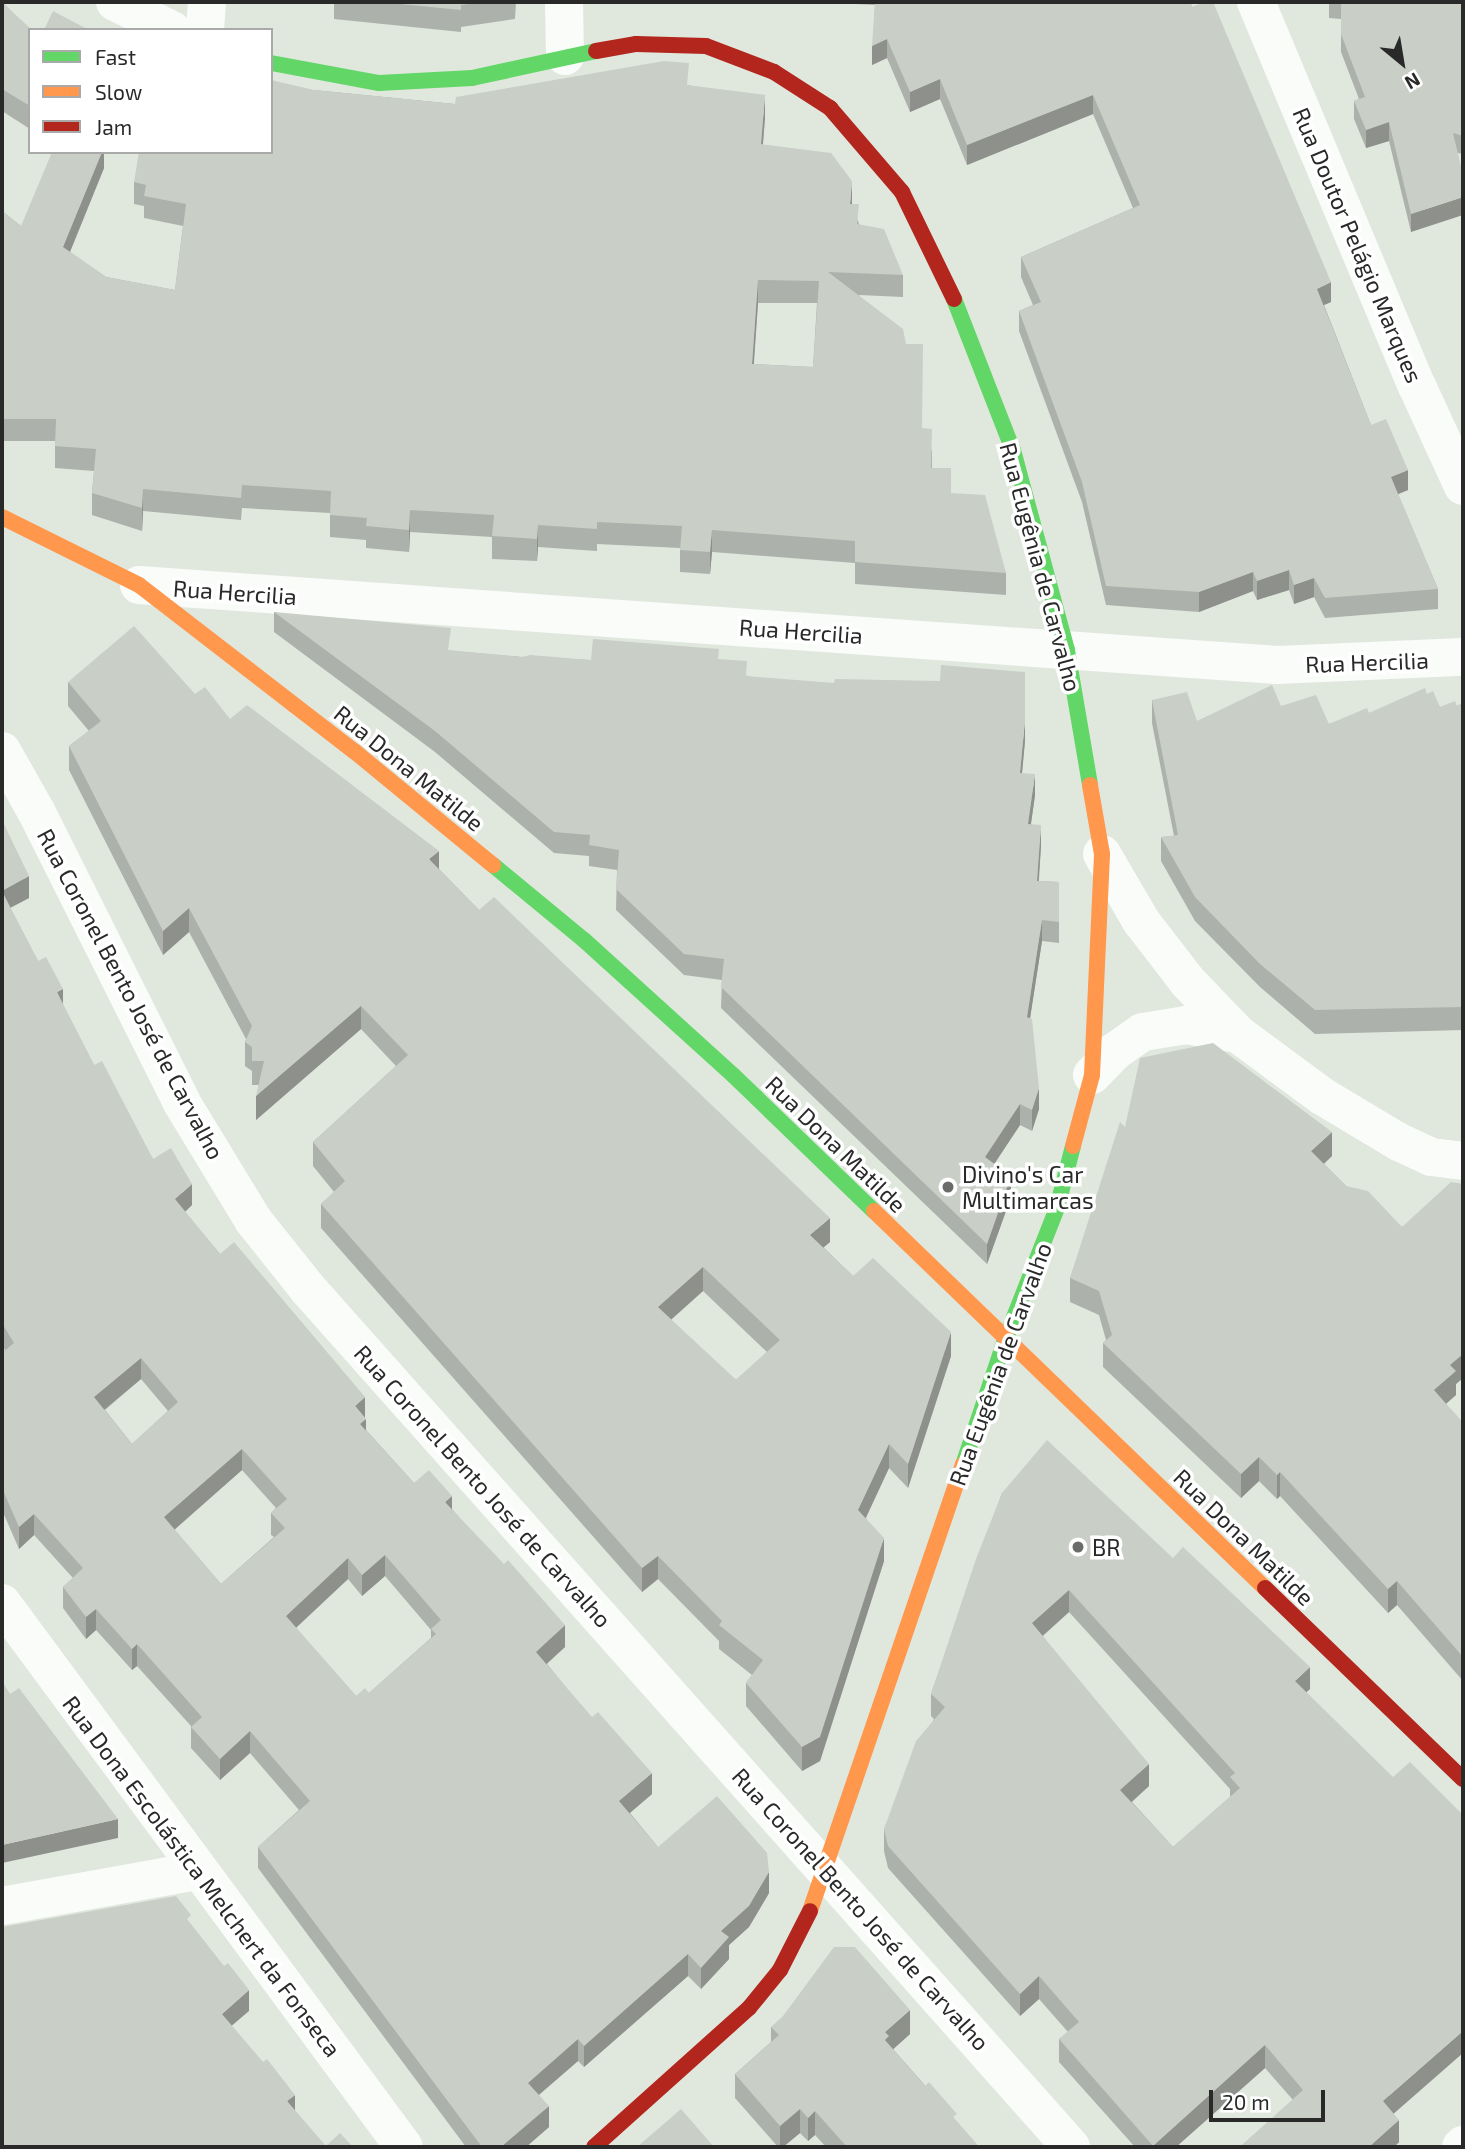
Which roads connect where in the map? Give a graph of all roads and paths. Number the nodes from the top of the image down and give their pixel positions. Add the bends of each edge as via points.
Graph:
1 (115, 2) edge
2 (207, 2) edge
3 (564, 2) edge
4 (1256, 2) edge
5 (168, 28) edge
6 (205, 28) edge
7 (565, 55) junction
8 (273, 63) edge
9 (1463, 419) edge
10 (1457, 471) edge
11 (2, 517) edge
12 (139, 585) junction
13 (1068, 650) junction
14 (1463, 657) edge
15 (2, 751) edge
16 (1102, 853) junction
17 (1238, 1034) junction
18 (1092, 1074) junction
19 (1463, 1161) edge
20 (1005, 1340) junction
21 (2, 1603) edge
22 (1463, 1779) edge
23 (826, 1870) junction
24 (197, 1871) junction
25 (2, 1906) edge
26 (404, 2147) edge
27 (594, 2147) edge
28 (1071, 2147) edge

1 - 5 street
2 - 6 street
3 - 7 street
4 - 10 street, Rua Doutor Pelágio Marques
7 - 8 street, Rua Eugênia de Carvalho via 472,78 379,83
7 - 13 street, Rua Eugênia de Carvalho via 636,44 706,46 774,72 830,108 865,145 902,192 966,324 1013,450
9 - 10 street
11 - 12 street, Rua Dona Matilde
12 - 13 street, Rua Hercilia
12 - 20 street, Rua Dona Matilde via 364,760 584,940 734,1076
13 - 14 street, Rua Hercilia via 1277,665
13 - 16 street, Rua Eugênia de Carvalho
15 - 23 street, Rua Coronel Bento José de Carvalho via 182,1103 253,1220 317,1300
16 - 17 street via 1141,921 1188,982
16 - 18 street, Rua Eugênia de Carvalho
17 - 18 street via 1186,1025 1143,1032
17 - 19 street via 1322,1096 1399,1142 1431,1157
18 - 20 street, Rua Eugênia de Carvalho via 1057,1208
20 - 22 street, Rua Dona Matilde
20 - 23 street, Rua Eugênia de Carvalho
21 - 24 street, Rua Dona Escolástica Melchert da Fonseca
23 - 27 street, Rua Eugênia de Carvalho via 803,1928 749,2008
23 - 28 street, Rua Coronel Bento José de Carvalho
24 - 25 street
24 - 26 street, Rua Dona Escolástica Melchert da Fonseca

